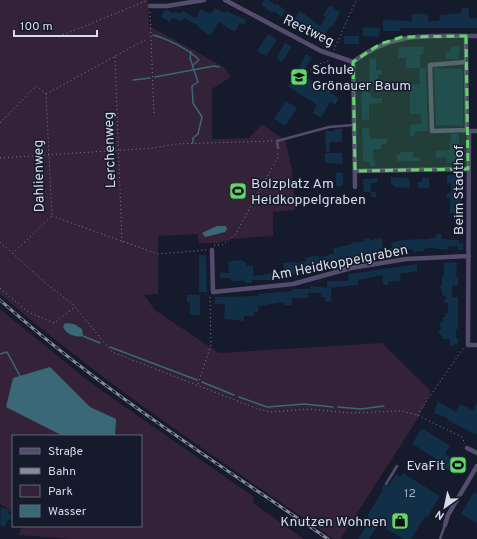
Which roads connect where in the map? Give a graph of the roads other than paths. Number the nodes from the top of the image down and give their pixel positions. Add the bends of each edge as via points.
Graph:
1 (204, 0) edge
2 (225, 0) edge
3 (150, 6) road end
4 (466, 36) junction
5 (477, 36) edge
6 (353, 62) junction
7 (466, 62) junction
8 (353, 125) junction
9 (468, 131) junction
10 (477, 131) edge
11 (278, 148) road end
12 (468, 169) junction
13 (355, 171) junction
14 (355, 187) dead end
15 (212, 250) road end
16 (469, 256) junction
17 (477, 344) edge
18 (467, 448) road end
19 (477, 453) edge
20 (397, 466) dead end
21 (477, 466) edge
22 (386, 484) dead end
23 (446, 525) joint
24 (440, 539) edge

1 - 3 street
2 - 6 street, Reetweg via 321,51
4 - 5 street
4 - 6 street via 402,38 380,44
4 - 7 street, Beim Stadthof
6 - 8 street
7 - 9 street, Beim Stadthof
7 - 9 street via 430,65 432,131
8 - 11 lane via 329,128 277,141
8 - 13 street
9 - 10 street
9 - 12 street, Beim Stadthof
12 - 13 street
12 - 16 street, Beim Stadthof
13 - 14 street
15 - 16 street, Am Heidkoppelgraben via 213,292 293,284 351,268 406,259
16 - 17 street, Beim Stadthof via 468,345
18 - 19 street
20 - 22 lane
21 - 23 street via 448,515
23 - 24 lane

